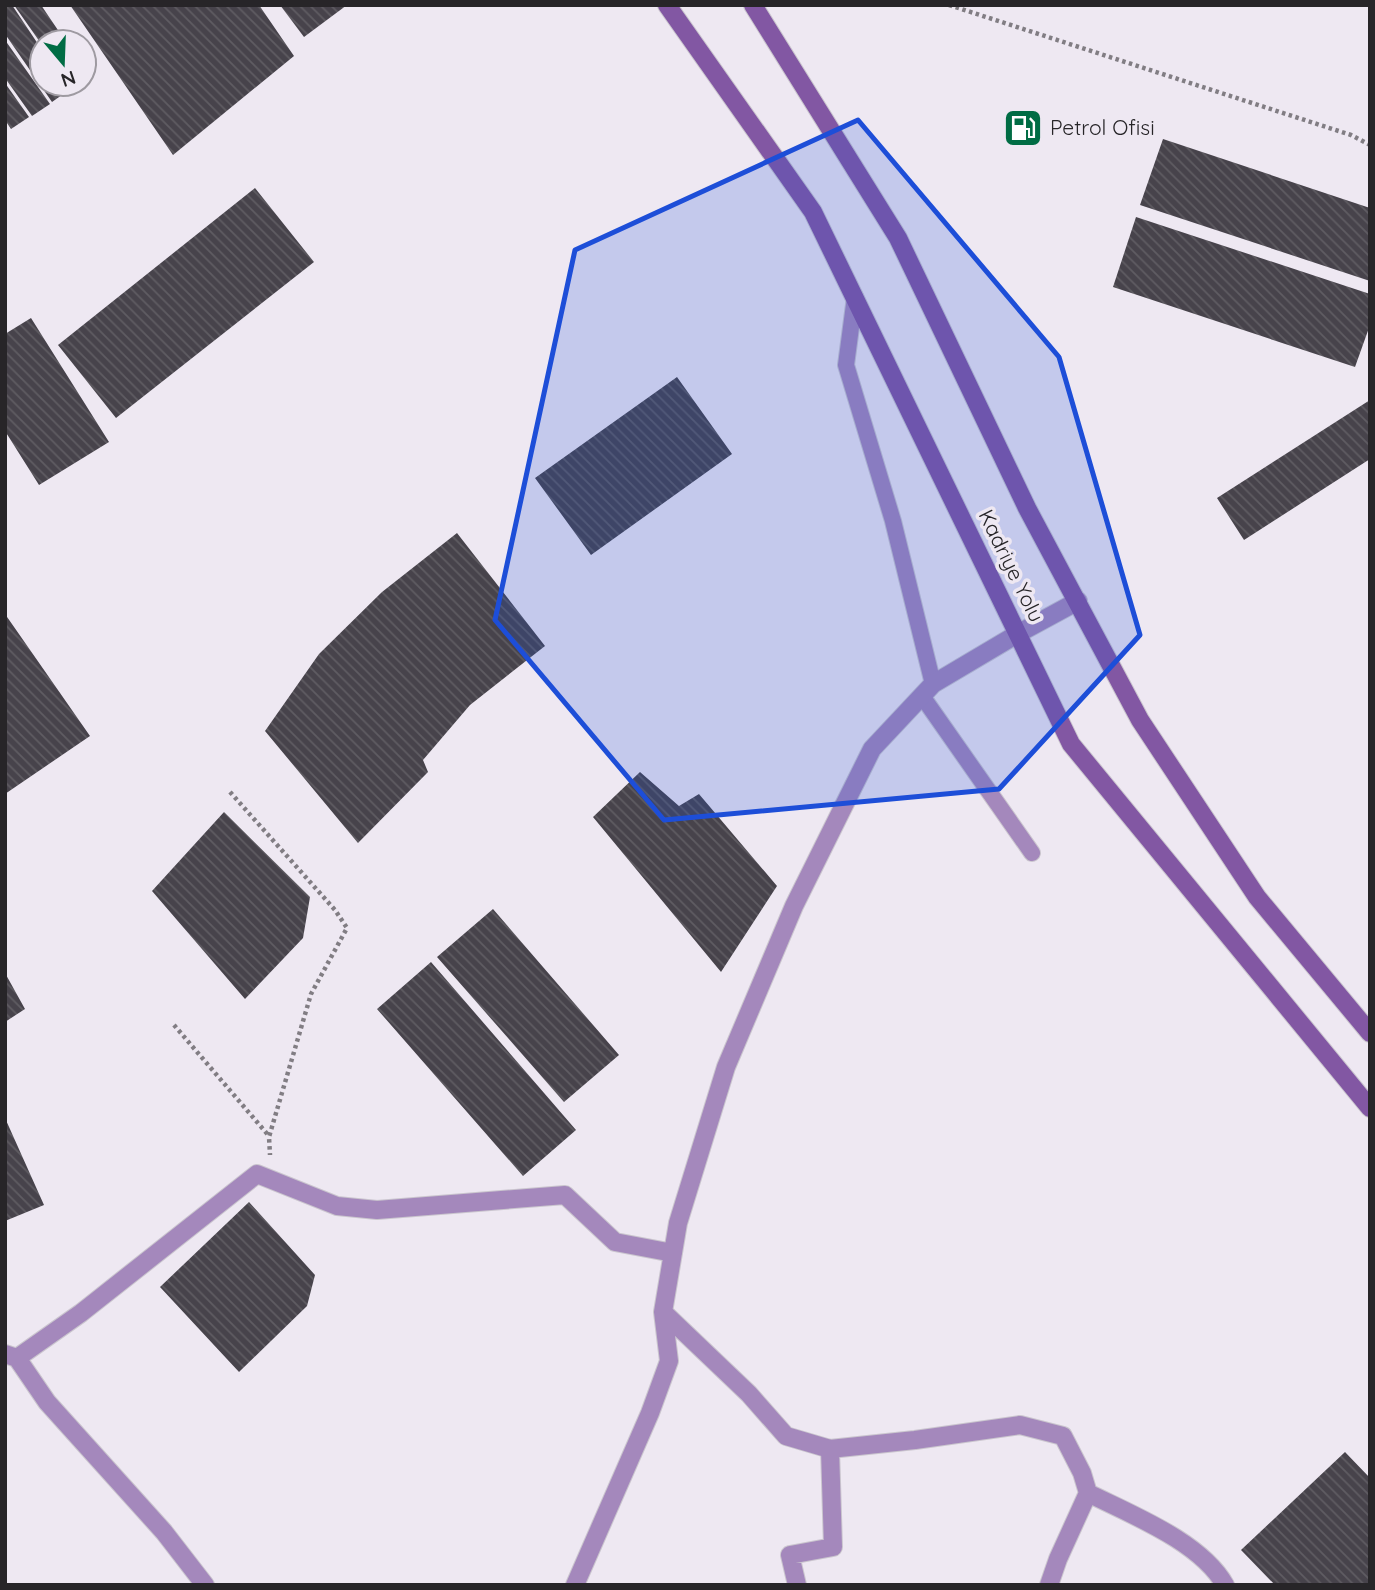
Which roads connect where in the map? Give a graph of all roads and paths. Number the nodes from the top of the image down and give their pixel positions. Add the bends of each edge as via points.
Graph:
1 (667, 5) edge
2 (753, 5) edge
3 (949, 5) edge
4 (1370, 145) edge
5 (855, 298) junction
6 (1078, 601) junction
7 (1018, 633) junction
8 (927, 690) junction
9 (230, 792) dead end
10 (1032, 853) dead end
11 (174, 1025) dead end
12 (1370, 1033) edge
13 (1370, 1108) edge
14 (269, 1137) junction
15 (272, 1180) junction
16 (673, 1253) junction
17 (663, 1312) junction
18 (11, 1356) edge
19 (830, 1448) junction
20 (1088, 1493) junction
21 (205, 1585) edge
22 (575, 1585) edge
23 (797, 1585) edge
24 (1049, 1585) edge
25 (1226, 1585) edge

1 - 5 main road, Kadriye Yolu via 813,212
2 - 6 main road, Kadriye Yolu via 898,238 1027,508
3 - 4 path
5 - 7 main road, Kadriye Yolu
5 - 8 lane via 846,365 893,521
6 - 7 street
6 - 12 main road, Kadriye Yolu via 1140,720 1257,897
7 - 8 street
7 - 13 main road, Kadriye Yolu via 1071,744
8 - 10 lane
8 - 16 street via 872,749 794,906 726,1067
9 - 14 path via 347,929 310,994
11 - 14 path
14 - 15 path
15 - 16 street via 337,1206 377,1210 565,1195 615,1242
15 - 18 street via 257,1174 81,1313
16 - 17 street
17 - 19 street via 786,1436
17 - 22 street via 669,1361
18 - 21 street
19 - 20 street via 1020,1425 1063,1436
19 - 23 street via 833,1547 790,1555
20 - 24 street
20 - 25 street via 1161,1529 1216,1568

